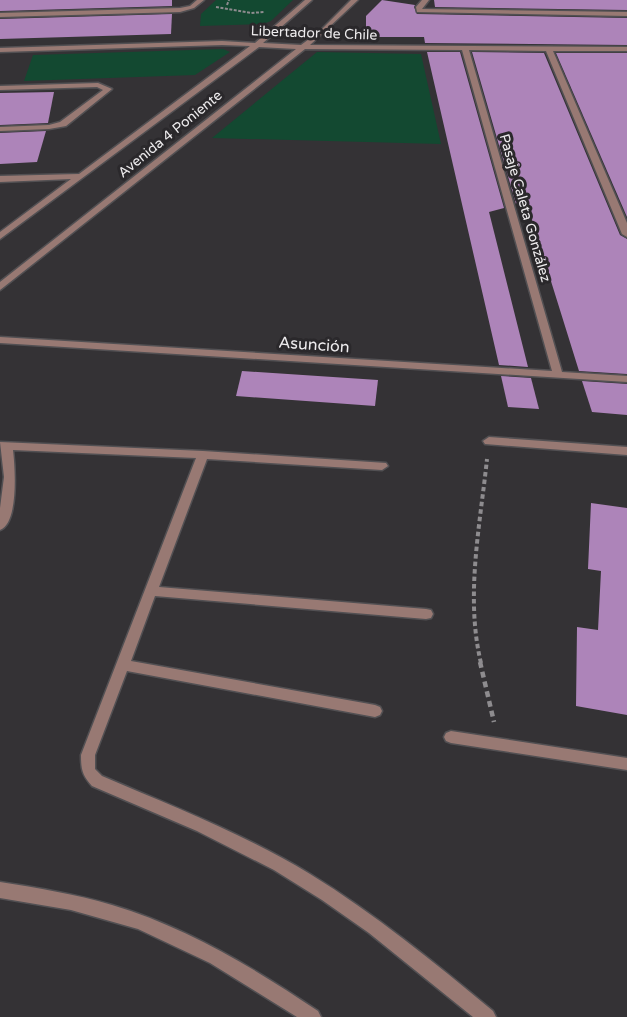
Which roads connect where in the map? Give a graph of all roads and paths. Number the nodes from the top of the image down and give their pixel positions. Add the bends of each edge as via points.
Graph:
1 (201, 0) edge
2 (230, 0) edge
3 (309, 0) edge
4 (355, 0) edge
5 (426, 0) edge
6 (268, 10) dead end
7 (627, 14) edge
8 (0, 15) edge
9 (258, 44) junction
10 (303, 46) junction
11 (465, 48) junction
12 (549, 49) junction
13 (627, 49) edge
14 (0, 50) edge
15 (0, 88) edge
16 (0, 129) edge
17 (81, 176) junction
18 (0, 179) edge
19 (627, 234) edge
20 (0, 236) edge
21 (0, 287) edge
22 (0, 340) edge
23 (558, 375) junction
24 (627, 379) edge
25 (489, 441) joint
26 (4, 446) edge
27 (627, 451) edge
28 (203, 454) junction
29 (382, 466) dead end
30 (0, 526) edge
31 (151, 591) junction
32 (426, 614) dead end
33 (122, 665) junction
34 (375, 711) dead end
35 (451, 737) dead end
36 (499, 744) junction
37 (627, 764) edge
38 (0, 890) edge
39 (312, 1017) edge
40 (487, 1017) edge

1 - 8 street via 180,10
2 - 6 path via 227,5 244,12
3 - 9 street, Avenida 4 Poniente
4 - 10 street, Avenida 4 Poniente
5 - 7 street via 419,11
9 - 10 street, Libertador de Chile
9 - 14 street, Libertador de Chile
9 - 17 street, Avenida 4 Poniente
10 - 11 street, Libertador de Chile
10 - 21 street, Avenida 4 Poniente
11 - 12 street, Libertador de Chile
11 - 23 street, Pasaje Caleta González
12 - 13 street, Libertador de Chile
12 - 19 street
15 - 16 street via 107,87 107,91 63,124
17 - 18 street
17 - 20 street, Avenida 4 Poniente
22 - 23 street, Asunción
23 - 24 street, Asunción
25 - 27 street
25 - 36 path via 474,578 474,619
26 - 28 street
26 - 30 street via 10,468 10,491
28 - 29 street
28 - 31 street
31 - 32 street
31 - 33 street
33 - 34 street
33 - 40 street via 88,755 88,771 97,781 213,832 303,879 407,951
35 - 36 street
36 - 37 street
38 - 39 street via 73,903 152,927 219,960

